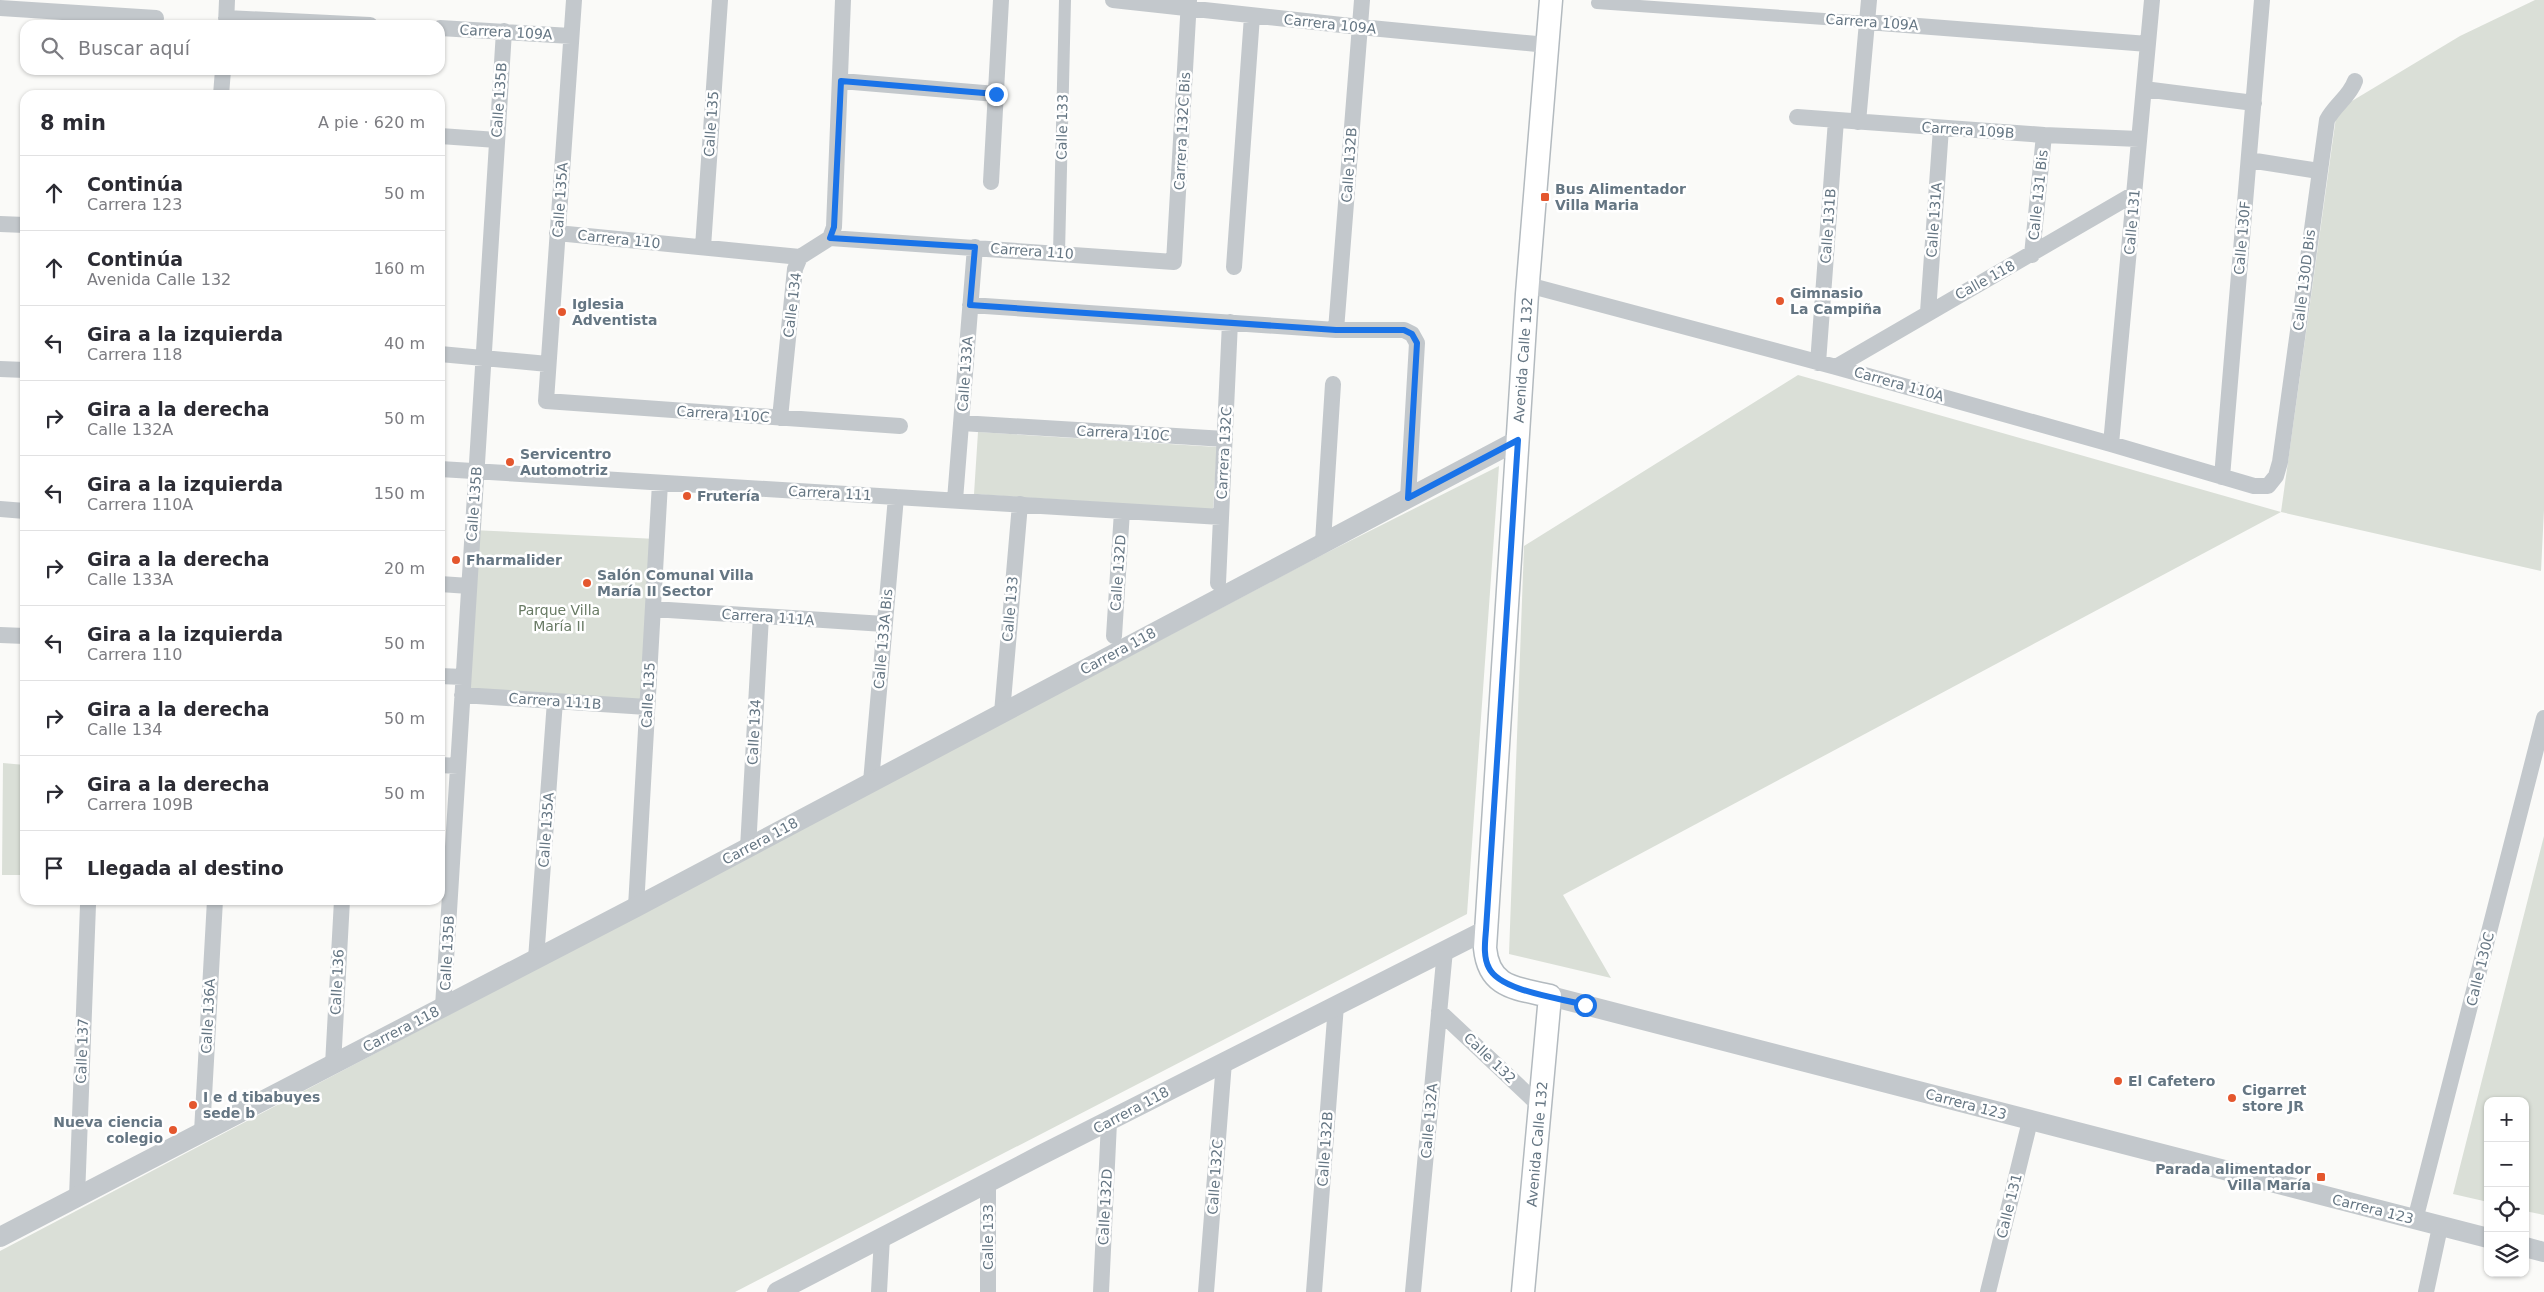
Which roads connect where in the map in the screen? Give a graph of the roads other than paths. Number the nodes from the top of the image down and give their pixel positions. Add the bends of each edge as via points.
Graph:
1 (227, 0) edge
2 (574, 0) edge
3 (720, 0) edge
4 (843, 0) edge
5 (1001, 0) edge
6 (1065, 0) edge
7 (1113, 0) edge
8 (1362, 0) edge
9 (1551, 0) edge
10 (1869, 0) edge
11 (2152, 0) edge
12 (2262, 0) edge
13 (1597, 3) dead end
14 (1189, 4) edge
15 (0, 8) edge
16 (1252, 16) junction
17 (156, 18) dead end
18 (226, 20) edge
19 (1867, 22) junction
20 (1360, 27) junction
21 (445, 28) edge
22 (504, 32) junction
23 (571, 36) junction
24 (2148, 44) junction
25 (1547, 45) junction
26 (223, 75) edge
27 (841, 81) junction
28 (2355, 81) dead end
29 (2144, 88) junction
30 (222, 90) edge
31 (996, 94) junction
32 (2254, 103) junction
33 (1797, 117) dead end
34 (1836, 120) junction
35 (1858, 122) junction
36 (1941, 128) junction
37 (2044, 135) junction
38 (445, 136) edge
39 (2139, 139) junction
40 (497, 140) junction
41 (2249, 160) junction
42 (2319, 171) junction
43 (991, 182) dead end
44 (2134, 194) junction
45 (0, 224) edge
46 (20, 225) edge
47 (558, 233) junction
48 (830, 238) junction
49 (703, 247) junction
50 (975, 247) junction
51 (1059, 253) junction
52 (2032, 255) junction
53 (800, 257) junction
54 (1174, 262) joint
55 (1234, 267) dead end
56 (1528, 285) junction
57 (970, 305) junction
58 (1928, 312) junction
59 (1230, 322) junction
60 (1336, 330) junction
61 (445, 354) edge
62 (483, 357) junction
63 (1818, 362) junction
64 (548, 364) junction
65 (1836, 367) junction
66 (0, 369) edge
67 (20, 370) edge
68 (1333, 384) dead end
69 (546, 401) joint
70 (780, 418) junction
71 (961, 423) junction
72 (900, 426) dead end
73 (1225, 439) junction
74 (1518, 440) junction
75 (2111, 444) junction
76 (445, 469) edge
77 (476, 472) junction
78 (2222, 477) junction
79 (660, 483) junction
80 (2268, 486) joint
81 (896, 497) junction
82 (1408, 498) junction
83 (955, 500) junction
84 (1020, 504) junction
85 (0, 509) edge
86 (1122, 510) junction
87 (20, 511) edge
88 (1221, 516) junction
89 (1323, 542) junction
90 (1218, 583) dead end
91 (445, 584) edge
92 (469, 586) junction
93 (653, 610) junction
94 (761, 616) junction
95 (884, 624) junction
96 (0, 634) edge
97 (20, 636) edge
98 (1114, 636) dead end
99 (445, 676) edge
100 (463, 677) junction
101 (462, 695) junction
102 (555, 700) junction
103 (647, 707) junction
104 (1002, 713) junction
105 (2544, 718) edge
106 (445, 765) edge
107 (458, 766) junction
108 (871, 782) junction
109 (748, 848) junction
110 (88, 905) dead end
111 (215, 905) edge
112 (342, 905) edge
113 (636, 907) junction
114 (1486, 930) junction
115 (1445, 950) junction
116 (536, 959) junction
117 (1550, 996) junction
118 (1336, 1005) junction
119 (444, 1007) junction
120 (1439, 1010) junction
121 (1224, 1062) junction
122 (332, 1064) junction
123 (1540, 1106) junction
124 (2030, 1120) junction
125 (1109, 1122) junction
126 (202, 1132) junction
127 (988, 1182) junction
128 (77, 1197) junction
129 (2415, 1220) junction
130 (2440, 1227) junction
131 (0, 1237) edge
132 (882, 1237) junction
133 (2484, 1237) edge
134 (2529, 1248) edge
135 (2544, 1252) edge
136 (777, 1292) edge
137 (879, 1292) edge
138 (988, 1292) edge
139 (1101, 1292) edge
140 (1206, 1292) edge
141 (1314, 1292) edge
142 (1413, 1292) edge
143 (1523, 1292) edge
144 (1988, 1292) edge
145 (2426, 1292) edge

1 - 18 street
2 - 23 street, Calle 135A
3 - 49 street, Calle 135
4 - 27 street
5 - 31 street
6 - 51 street, Calle 133
7 - 14 street, Carrera 109A
8 - 20 street, Calle 132B
9 - 25 main road, Avenida Calle 132
10 - 19 street
11 - 24 street, Calle 131
12 - 32 street, Calle 130F
13 - 19 street, Carrera 109A
14 - 16 street, Carrera 109A
14 - 54 street, Carrera 132C Bis
15 - 17 street
16 - 20 street, Carrera 109A
16 - 55 street
19 - 24 street, Carrera 109A
19 - 35 street
20 - 25 street, Carrera 109A
20 - 60 street, Calle 132B
21 - 22 street, Carrera 109A
22 - 23 street, Carrera 109A
22 - 40 street, Calle 135B
23 - 47 street, Calle 135A
24 - 29 street, Calle 131
25 - 56 main road, Avenida Calle 132
26 - 30 street
27 - 31 street
27 - 48 street via 834,227
28 - 42 street, Calle 130D Bis via 2352,90 2333,108 2327,120
29 - 32 street
29 - 39 street, Calle 131
31 - 43 street
32 - 41 street, Calle 130F
33 - 34 street, Carrera 109B
34 - 35 street, Carrera 109B
34 - 63 street, Calle 131B
35 - 36 street, Carrera 109B
36 - 37 street, Carrera 109B
36 - 58 street, Calle 131A
37 - 39 street, Carrera 109B
37 - 52 street, Calle 131 Bis
38 - 40 street
39 - 44 street, Calle 131
40 - 62 street, Calle 135B
41 - 42 street
41 - 78 street, Calle 130F
42 - 80 street, Calle 130D Bis via 2280,462 2276,476
44 - 52 street, Calle 118
44 - 75 street, Calle 131
45 - 46 street
47 - 49 street, Carrera 110
47 - 64 street, Calle 135A
48 - 50 street, Carrera 110
48 - 53 street, Calle 134
49 - 53 street, Carrera 110
50 - 51 street, Carrera 110
50 - 57 street, Calle 133A
51 - 54 street, Carrera 110
52 - 58 street, Calle 118
53 - 70 street, Calle 134 via 795,270
56 - 63 street, Carrera 110A
56 - 74 main road, Avenida Calle 132
57 - 59 street
57 - 71 street, Calle 133A
58 - 65 street, Calle 118
59 - 60 street
59 - 73 street, Carrera 132C
60 - 82 street via 1404,330 1412,334 1417,343
61 - 62 street
62 - 64 street
62 - 77 street, Calle 135B
63 - 65 street, Carrera 110A
64 - 69 street, Calle 135A
65 - 75 street, Carrera 110A
66 - 67 street
68 - 89 street
69 - 70 street, Carrera 110C
70 - 72 street, Carrera 110C
71 - 73 street, Carrera 110C
71 - 83 street, Calle 133A
73 - 88 street, Carrera 132C
74 - 82 street, Carrera 118
74 - 114 main road, Avenida Calle 132
75 - 78 street, Carrera 110A
76 - 77 street, Carrera 111
77 - 79 street, Carrera 111
77 - 92 street, Calle 135B
78 - 80 street, Carrera 110A via 2254,486
79 - 81 street, Carrera 111
79 - 93 street, Calle 135
81 - 83 street, Carrera 111
81 - 95 street, Calle 133A Bis
82 - 89 street, Carrera 118
83 - 84 street, Carrera 111
84 - 86 street, Carrera 111
84 - 104 street, Calle 133
85 - 87 street
86 - 88 street, Carrera 111
86 - 98 street, Calle 132D
88 - 90 street, Carrera 132C
89 - 104 street, Carrera 118
91 - 92 street
92 - 100 street, Calle 135B
93 - 94 street, Carrera 111A
93 - 103 street, Calle 135
94 - 95 street, Carrera 111A
94 - 109 street, Calle 134
95 - 108 street, Calle 133A Bis
96 - 97 street
99 - 100 street
100 - 101 street, Calle 135B
101 - 102 street, Carrera 111B
101 - 107 street, Calle 135B
102 - 103 street, Carrera 111B
102 - 116 street, Calle 135A
103 - 113 street, Calle 135
104 - 108 street, Carrera 118
105 - 129 street, Calle 130C
106 - 107 street
107 - 119 street, Calle 135B
108 - 109 street, Carrera 118
109 - 113 street, Carrera 118
110 - 128 street, Calle 137
111 - 126 street, Calle 136A
112 - 122 street, Calle 136
113 - 116 street, Carrera 118
114 - 115 street, Carrera 118
114 - 117 main road, Carrera 123 via 1486,962 1497,980
115 - 118 street, Carrera 118
115 - 120 street, Calle 132A
116 - 119 street, Carrera 118
117 - 123 main road, Avenida Calle 132
117 - 124 street, Carrera 123
118 - 121 street, Carrera 118
118 - 141 street, Calle 132B
119 - 122 street, Carrera 118
120 - 123 street, Calle 132
120 - 142 street, Calle 132A
121 - 125 street, Carrera 118
121 - 140 street, Calle 132C
122 - 126 street, Carrera 118
123 - 143 main road, Avenida Calle 132
124 - 129 street, Carrera 123
124 - 144 street, Calle 131
125 - 127 street, Carrera 118
125 - 139 street, Calle 132D
126 - 128 street, Carrera 118
127 - 132 street, Carrera 118
127 - 138 street, Calle 133
128 - 131 street, Carrera 118
129 - 130 street, Carrera 123
130 - 133 street, Carrera 123
130 - 145 street
132 - 136 street, Carrera 118
132 - 137 street
134 - 135 street

